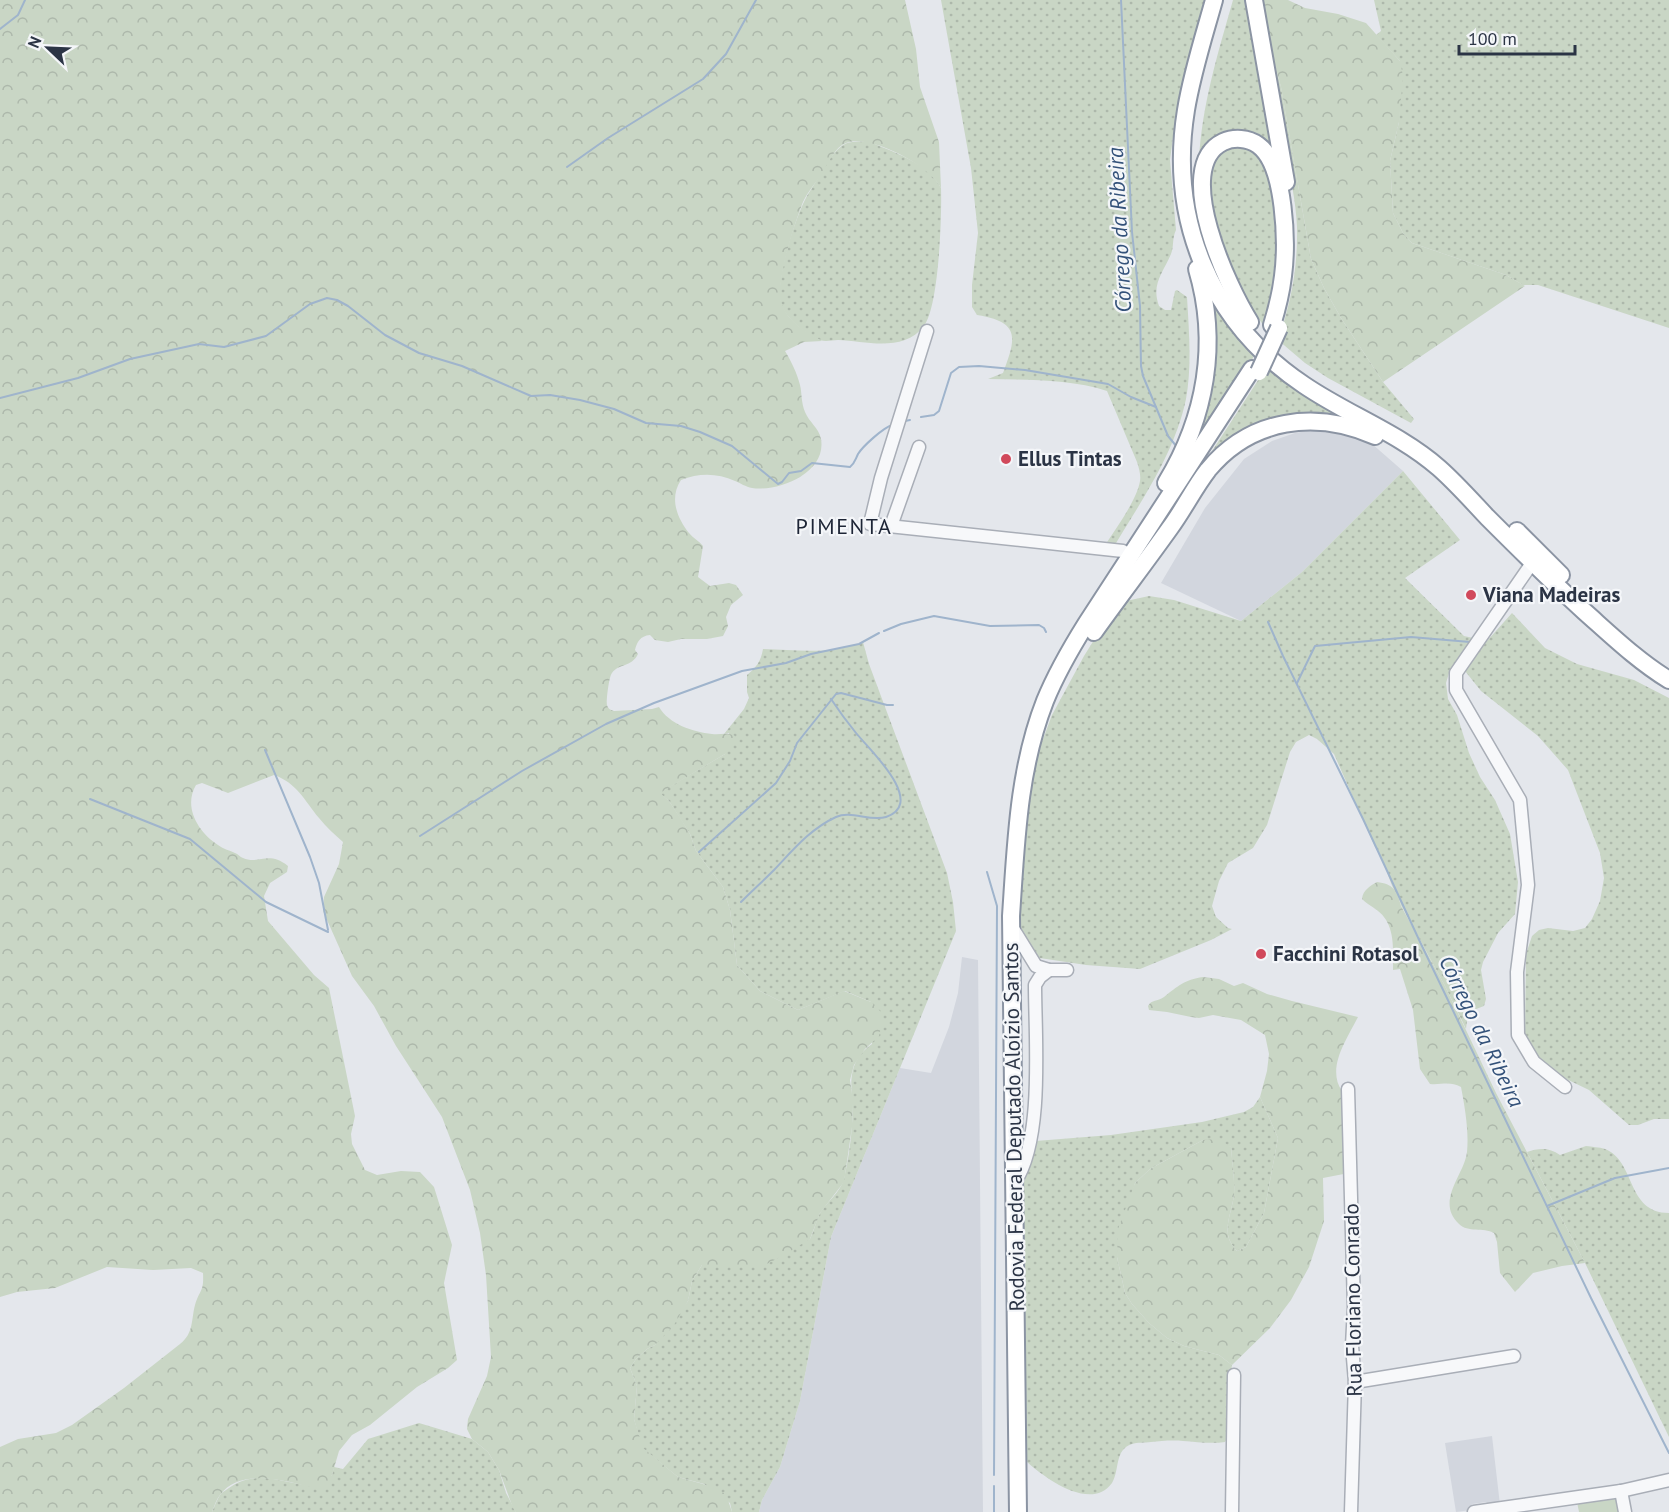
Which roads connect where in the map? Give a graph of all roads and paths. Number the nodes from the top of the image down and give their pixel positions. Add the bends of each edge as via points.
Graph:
1 (1214, 0) edge
2 (1226, 0) edge
3 (1254, 0) edge
4 (1182, 186) junction
5 (1250, 322) junction
6 (1275, 327) junction
7 (927, 331) dead end
8 (1256, 370) junction
9 (919, 447) dead end
10 (891, 526) junction
11 (1505, 535) junction
12 (1123, 551) junction
13 (1532, 563) junction
14 (1669, 670) edge
15 (1062, 680) junction
16 (1669, 680) edge
17 (1042, 709) junction
18 (1032, 745) junction
19 (1011, 926) junction
20 (1049, 970) junction
21 (1067, 970) dead end
22 (1565, 1087) dead end
23 (1348, 1089) dead end
24 (1014, 1183) junction
25 (1515, 1356) dead end
26 (1234, 1374) dead end
27 (1355, 1382) junction
28 (1669, 1480) edge
29 (1621, 1491) junction
30 (1018, 1512) edge
31 (1232, 1512) edge
32 (1351, 1512) edge
33 (1474, 1512) edge
34 (1625, 1512) edge

1 - 4 highway via 1186,111
2 - 5 highway via 1197,112 1193,179 1210,255
3 - 6 highway via 1291,214 1291,277
4 - 11 highway via 1191,233 1206,272 1226,308 1251,340 1305,386 1418,451
4 - 12 highway via 1185,227 1207,322 1204,390 1183,452
5 - 6 highway via 1231,289 1214,244 1204,198 1208,157 1215,147 1238,139 1256,144 1265,152 1280,192 1284,247
5 - 14 highway via 1299,368 1405,429 1437,452 1622,635
6 - 8 highway, bridge
7 - 10 street via 870,524
8 - 15 highway
8 - 17 highway via 1074,643
9 - 10 street
10 - 12 street
11 - 13 highway
11 - 15 highway via 1419,461 1370,433 1318,420 1267,429 1232,447 1208,471
12 - 17 highway via 1066,650
13 - 16 highway via 1631,654
13 - 22 street via 1456,673 1456,690 1520,800 1528,885 1516,972 1518,1035 1534,1062
15 - 18 highway
17 - 18 highway
18 - 19 highway, Rodovia Federal Deputado Aloízio Santos via 1017,826
19 - 20 street via 1036,966
19 - 24 highway, Rodovia Federal Deputado Aloízio Santos
20 - 21 street
20 - 24 street via 1035,985 1034,1113 1027,1154
23 - 27 street, Rua Floriano Conrado
24 - 30 highway, Rodovia Federal Deputado Aloízio Santos
25 - 27 street
26 - 31 street
27 - 32 street, Rua Floriano Conrado
28 - 29 street
29 - 33 street
29 - 34 street

